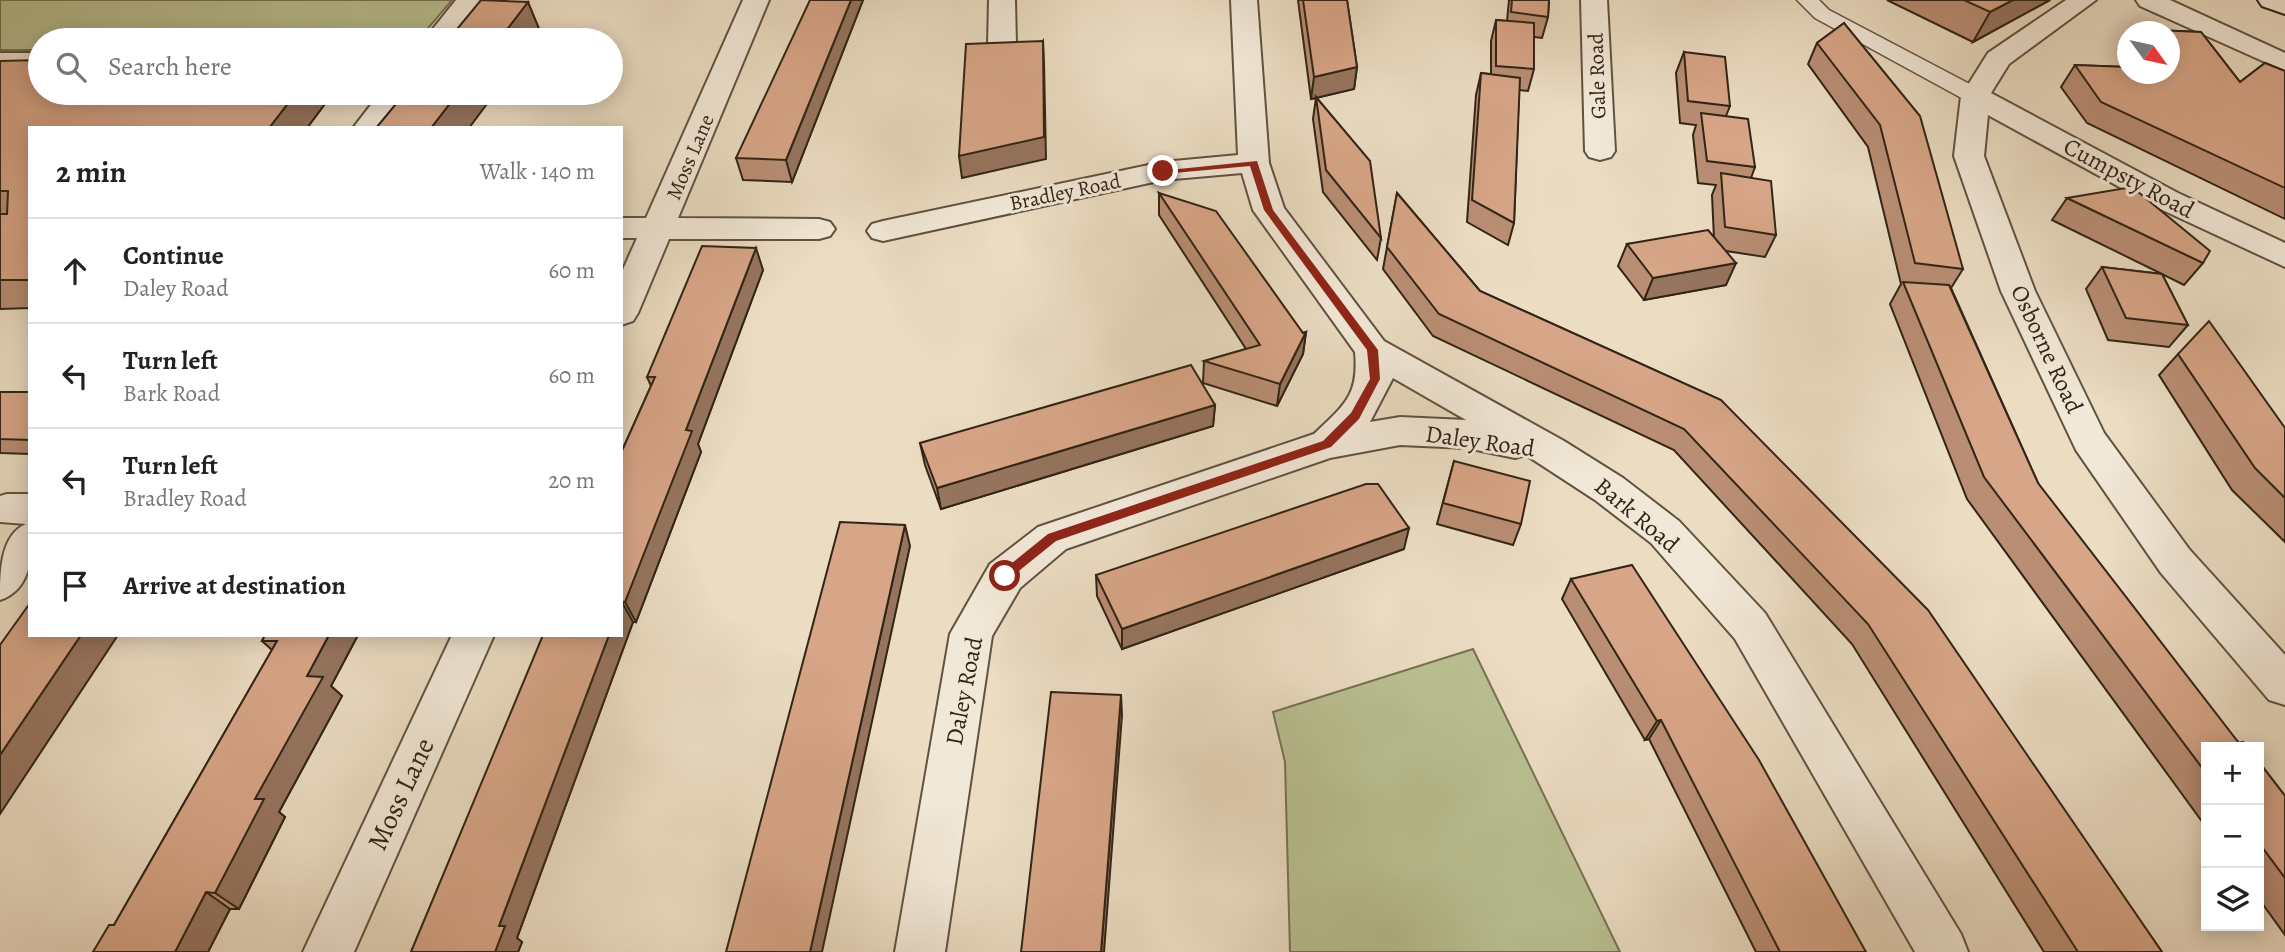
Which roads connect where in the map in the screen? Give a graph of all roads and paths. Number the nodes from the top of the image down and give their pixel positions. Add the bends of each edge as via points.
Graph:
1 (470, 0) edge
2 (756, 0) edge
3 (1002, 0) edge
4 (1244, 0) edge
5 (1594, 0) edge
6 (1807, 0) edge
7 (2083, 0) edge
8 (2149, 0) edge
9 (2271, 0) edge
10 (2285, 6) edge
11 (447, 28) edge
12 (1002, 45) edge
13 (0, 61) edge
14 (28, 61) edge
15 (2285, 63) edge
16 (1975, 96) junction
17 (386, 105) edge
18 (370, 126) edge
19 (1600, 151) dead end
20 (1254, 163) junction
21 (623, 228) edge
22 (660, 228) junction
23 (820, 229) dead end
24 (883, 231) dead end
25 (2285, 256) edge
26 (623, 309) edge
27 (1372, 350) junction
28 (1327, 444) junction
29 (1551, 451) junction
30 (22, 519) edge
31 (0, 583) edge
32 (472, 637) edge
33 (2285, 686) edge
34 (328, 952) edge
35 (920, 952) edge
36 (1943, 952) edge

1 - 11 street
2 - 22 street, Moss Lane
3 - 12 street
4 - 20 street
5 - 19 street, Gale Road
6 - 16 lane via 1822,14
7 - 16 street, Osborne Road via 1998,59
8 - 15 street
9 - 10 street
13 - 14 street
16 - 25 street, Cumpsty Road via 2167,200
16 - 33 street, Osborne Road via 1969,156 2018,291 2089,440 2175,561
17 - 18 street
20 - 24 street, Bradley Road via 1163,171
20 - 27 street, Bark Road via 1269,210
21 - 22 street
22 - 23 street
22 - 26 street, Moss Lane
27 - 28 street, Daley Road via 1375,379 1355,416
27 - 29 street, Bark Road
28 - 29 street, Daley Road via 1400,431 1467,434
28 - 35 street, Daley Road via 1052,538 1005,576 971,634
29 - 36 street, Bark Road via 1665,532 1750,626
30 - 31 street
32 - 34 street, Moss Lane

